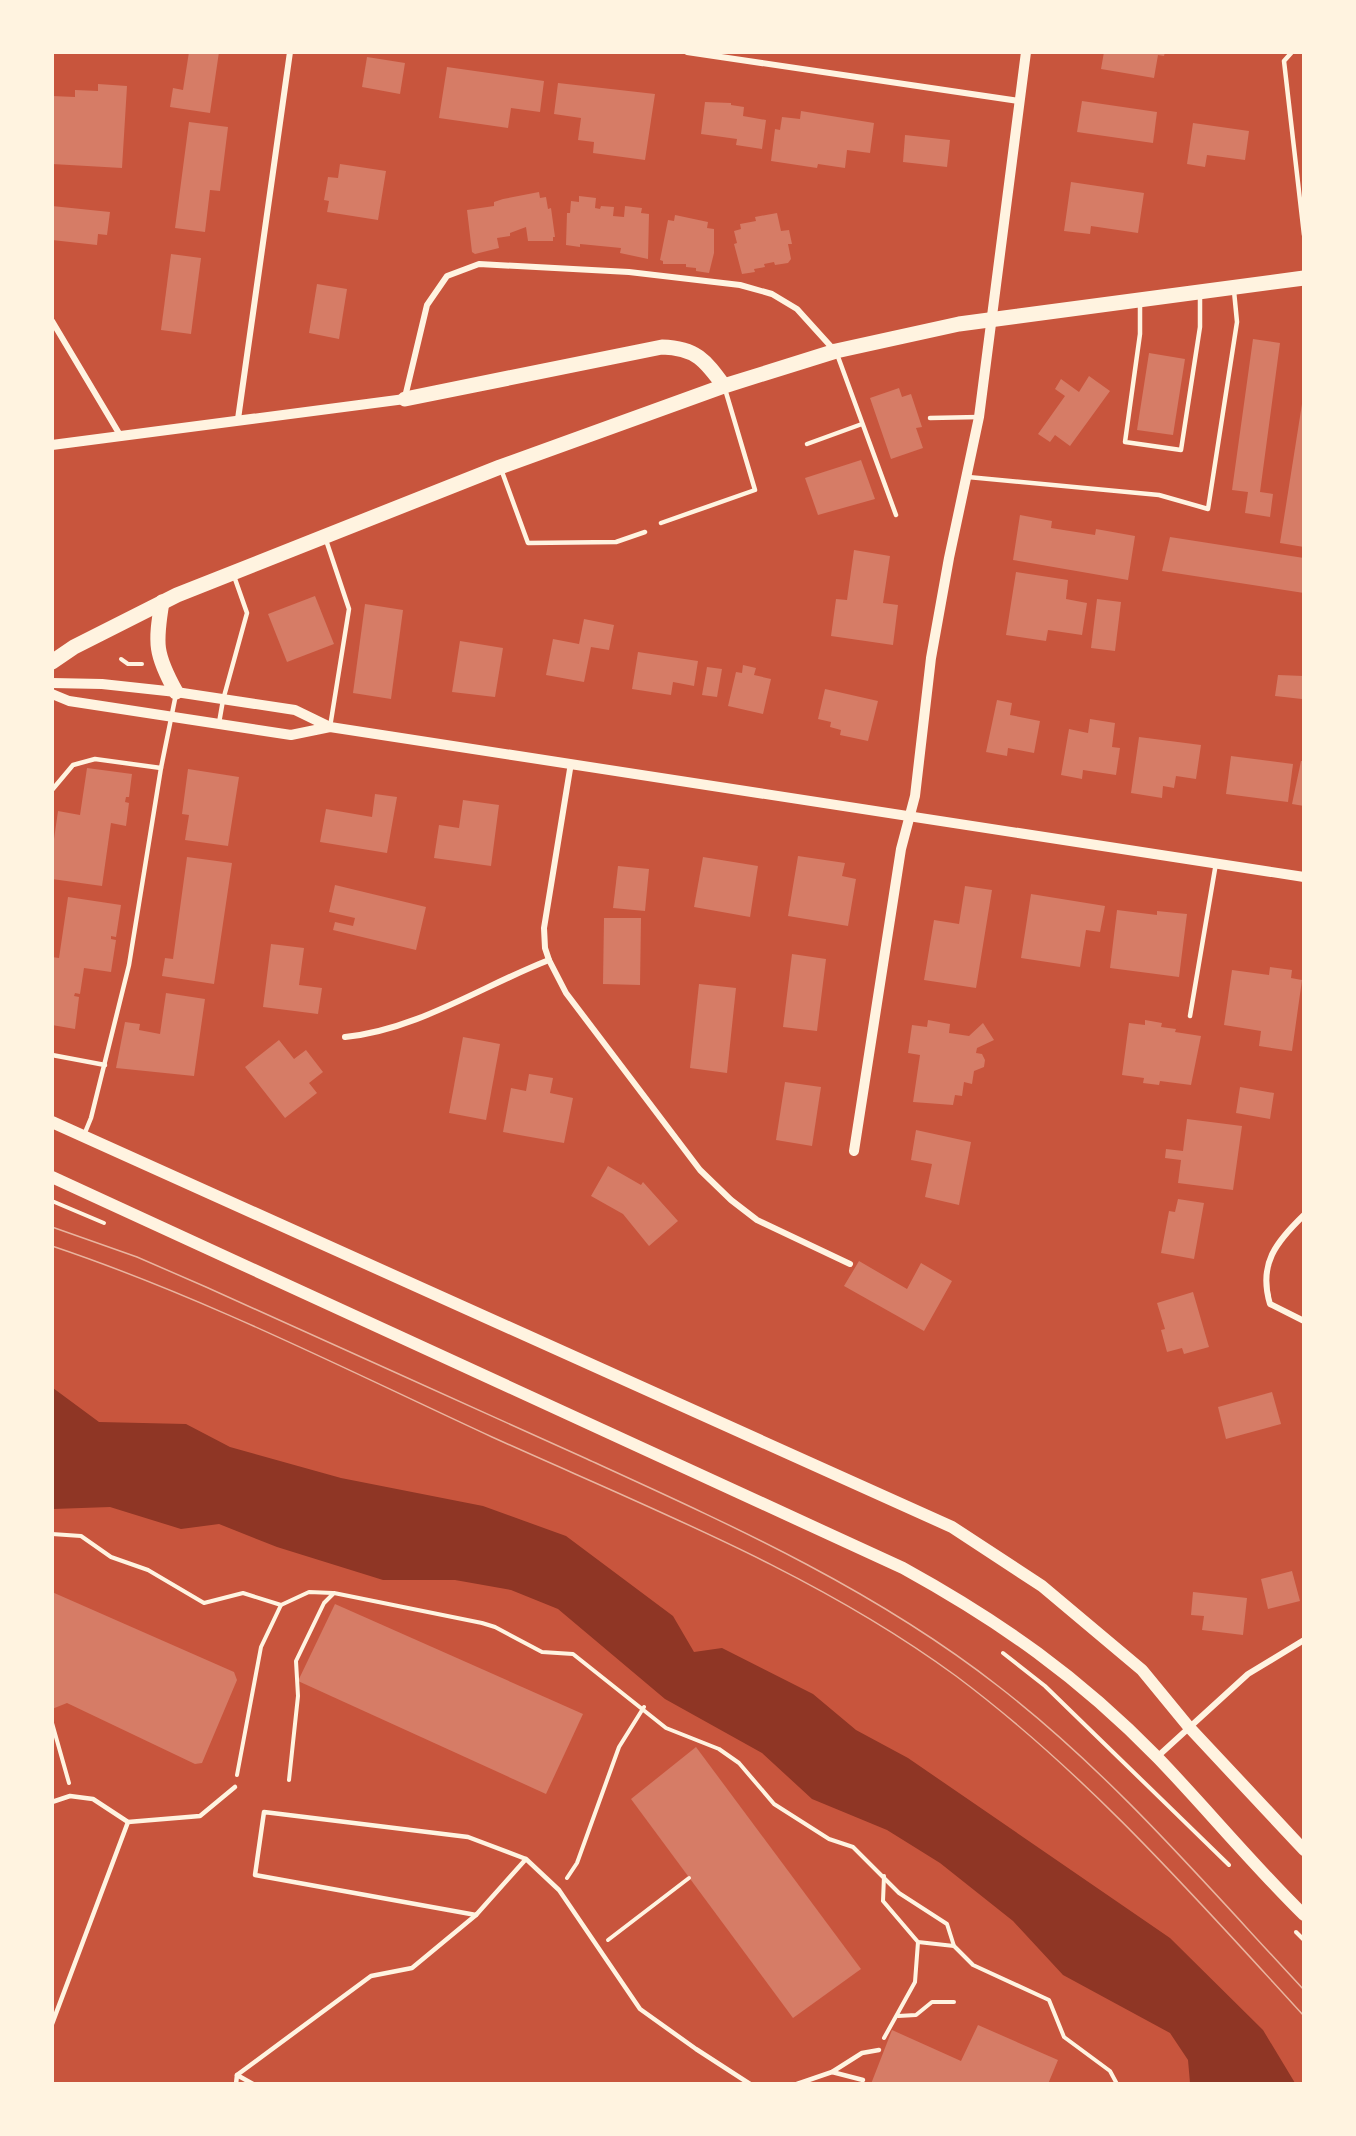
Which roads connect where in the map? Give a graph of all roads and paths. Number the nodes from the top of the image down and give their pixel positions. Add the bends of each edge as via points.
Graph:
1 (290, 52) edge
2 (687, 52) edge
3 (1026, 52) edge
4 (1292, 52) edge
5 (1019, 101) junction
6 (1304, 235) edge
7 (1304, 278) edge
8 (1234, 288) junction
9 (1200, 293) junction
10 (1140, 300) junction
11 (990, 320) junction
12 (52, 321) edge
13 (836, 351) junction
14 (724, 386) junction
15 (405, 399) junction
16 (979, 417) junction
17 (930, 418) dead end
18 (238, 419) junction
19 (862, 424) junction
20 (120, 435) junction
21 (807, 444) dead end
22 (52, 445) edge
23 (500, 467) junction
24 (967, 477) junction
25 (896, 515) dead end
26 (661, 523) dead end
27 (645, 532) dead end
28 (326, 537) junction
29 (233, 573) junction
30 (162, 602) junction
31 (120, 659) dead end
32 (52, 662) edge
33 (152, 664) dead end
34 (52, 682) edge
35 (176, 692) junction
36 (52, 694) edge
37 (223, 700) junction
38 (172, 718) junction
39 (219, 724) junction
40 (330, 727) junction
41 (571, 763) junction
42 (160, 768) junction
43 (52, 790) edge
44 (910, 816) junction
45 (1216, 863) junction
46 (1304, 877) edge
47 (549, 960) junction
48 (1190, 1016) dead end
49 (345, 1037) dead end
50 (52, 1055) edge
51 (105, 1065) junction
52 (52, 1122) edge
53 (84, 1136) junction
54 (854, 1151) dead end
55 (52, 1177) edge
56 (52, 1201) edge
57 (1304, 1215) edge
58 (105, 1224) dead end
59 (850, 1264) dead end
60 (1304, 1321) edge
61 (52, 1534) edge
62 (334, 1593) junction
63 (281, 1605) junction
64 (1304, 1640) edge
65 (998, 1650) dead end
66 (644, 1707) junction
67 (52, 1723) edge
68 (1188, 1726) junction
69 (1157, 1757) junction
70 (288, 1780) dead end
71 (235, 1787) joint
72 (70, 1796) junction
73 (52, 1802) edge
74 (128, 1822) junction
75 (1304, 1850) edge
76 (526, 1859) junction
77 (1237, 1874) dead end
78 (884, 1876) junction
79 (689, 1878) dead end
80 (559, 1890) junction
81 (476, 1915) junction
82 (1304, 1915) edge
83 (1287, 1923) dead end
84 (1304, 1940) edge
85 (918, 1942) junction
86 (954, 1946) junction
87 (599, 1949) junction
88 (954, 2002) dead end
89 (898, 2016) junction
90 (52, 2024) edge
91 (877, 2050) joint
92 (832, 2072) junction
93 (237, 2075) junction
94 (863, 2080) dead end
95 (236, 2084) edge
96 (254, 2084) edge
97 (750, 2084) edge
98 (797, 2084) edge
99 (1118, 2084) edge

1 - 18 street
2 - 5 street
3 - 5 street
4 - 6 lane via 1284,61
5 - 11 street
7 - 8 main road
8 - 9 main road
8 - 24 lane via 1237,322 1208,509 1159,495
9 - 10 main road
9 - 10 lane via 1200,327 1181,450 1125,442 1140,334
10 - 11 main road
11 - 13 main road
11 - 16 street
12 - 20 street
13 - 14 main road
13 - 15 street via 797,309 772,294 740,285 629,272 479,264 447,276 427,305
13 - 19 lane
14 - 15 main road via 704,359 681,348 662,347
14 - 23 main road
14 - 26 lane via 755,490
15 - 18 street
16 - 17 lane
16 - 24 street
18 - 20 street
19 - 21 lane
19 - 25 lane
20 - 22 street
23 - 27 lane via 528,543 616,542
23 - 28 main road
24 - 44 street via 931,658
28 - 29 main road
28 - 40 lane via 349,609
29 - 30 main road
29 - 37 lane via 247,613
30 - 32 main road
30 - 35 main road via 156,638 160,663
31 - 33 path via 128,664
34 - 35 street
35 - 37 street
35 - 38 lane
36 - 38 street via 69,701
37 - 39 lane
37 - 40 street via 295,710
38 - 39 street
38 - 42 lane
39 - 40 street via 291,735
40 - 41 street
41 - 44 street
41 - 47 street via 544,928
42 - 43 lane via 95,759 73,765
42 - 51 lane via 129,965
44 - 45 street
44 - 54 street via 901,849
45 - 46 street
45 - 48 lane
47 - 49 street via 402,1025
47 - 59 street via 566,993 700,1170 758,1220
50 - 51 lane
51 - 53 lane
52 - 53 main road
53 - 68 main road via 952,1527 1042,1586 1099,1632 1142,1670
55 - 69 main road via 903,1568 1037,1650
56 - 58 path
57 - 60 street via 1273,1251 1265,1272 1270,1304
61 - 63 path via 81,1536 111,1557 148,1570 204,1603 243,1593
62 - 63 path via 309,1592
62 - 66 path via 482,1623 542,1652 573,1654
62 - 70 path via 320,1611 296,1661 298,1696
63 - 71 path via 261,1647
64 - 68 street via 1248,1674
65 - 77 path via 1045,1686
66 - 78 path via 666,1728 719,1749 739,1763 774,1804 829,1839 853,1847
66 - 80 path via 619,1747 577,1863
67 - 72 path
68 - 69 street
68 - 75 main road
69 - 82 main road
71 - 74 lane via 200,1816
72 - 73 lane
72 - 74 lane via 93,1799
74 - 90 lane
76 - 80 lane
76 - 81 lane
76 - 81 lane via 468,1837 264,1812 255,1875
78 - 85 path via 883,1901
78 - 86 path via 899,1893 947,1924
79 - 87 path
80 - 87 lane
81 - 93 lane via 412,1968 371,1976
83 - 84 path
85 - 86 path
85 - 89 path via 915,1982
86 - 99 path via 974,1965 1049,2000 1064,2037 1110,2071
87 - 97 lane via 640,2009
88 - 89 path via 932,2002 916,2015
89 - 91 path
91 - 92 lane via 862,2053
92 - 94 lane
92 - 98 lane
93 - 95 lane
93 - 96 lane

